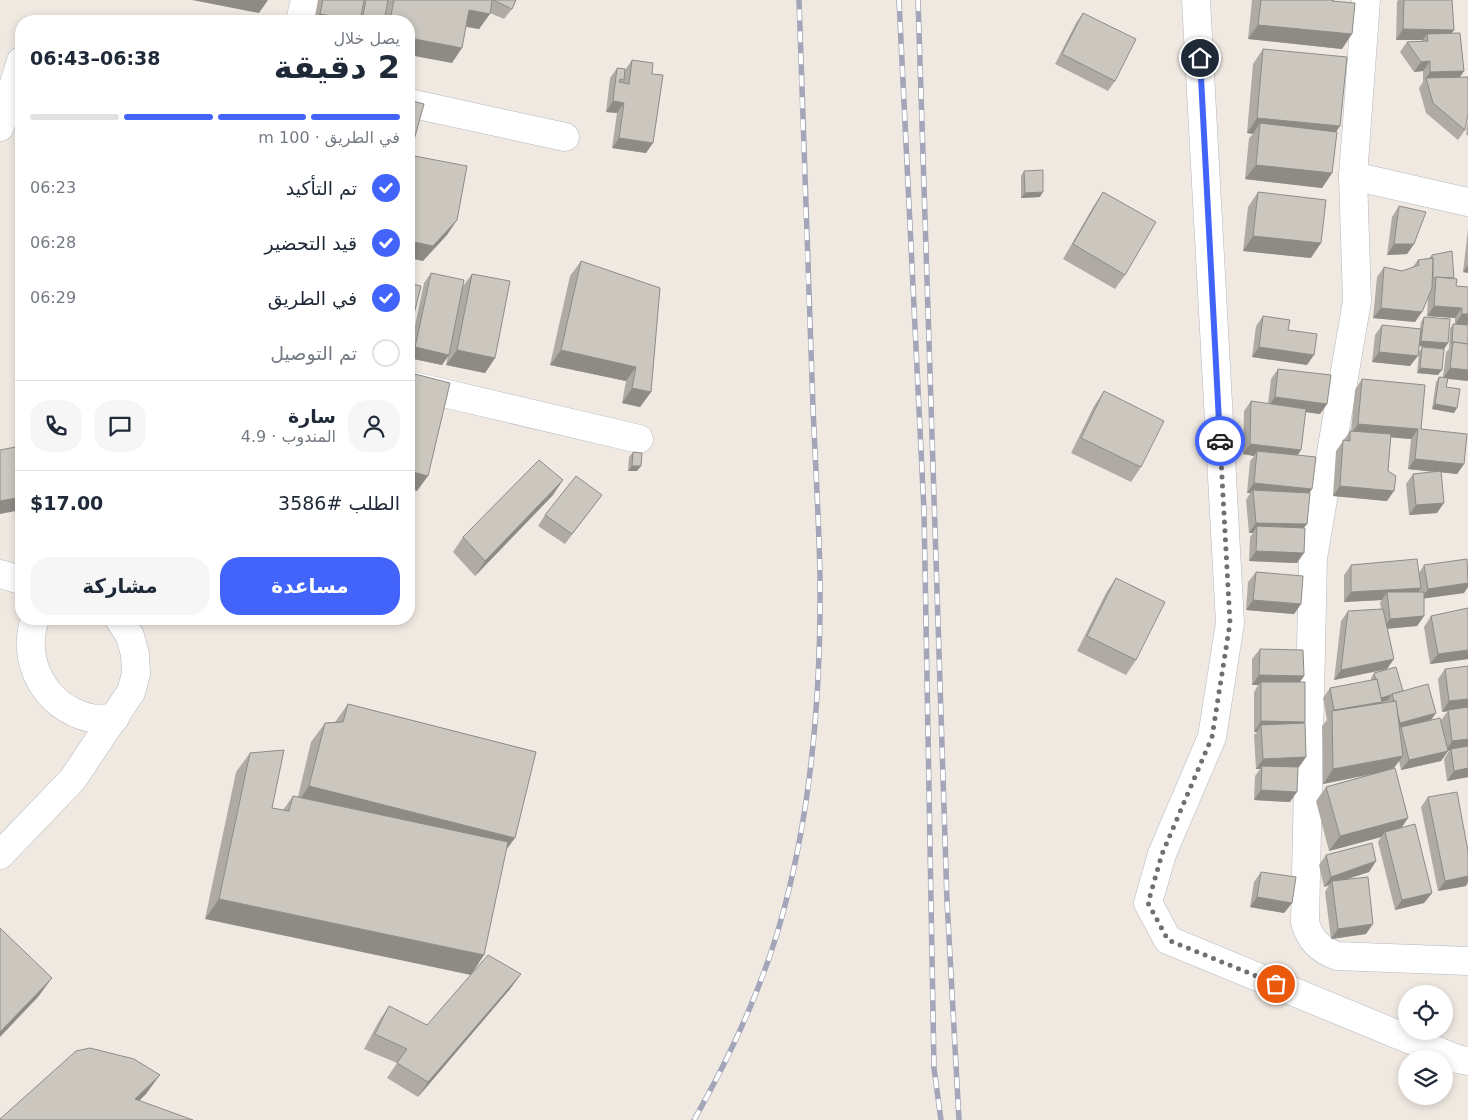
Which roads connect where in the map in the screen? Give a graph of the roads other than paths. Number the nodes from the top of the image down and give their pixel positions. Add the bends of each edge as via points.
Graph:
1 (306, 0) edge
2 (1196, 0) edge
3 (1366, 0) edge
4 (302, 15) edge
5 (15, 80) edge
6 (415, 103) edge
7 (0, 127) edge
8 (565, 137) dead end
9 (1353, 176) junction
10 (1468, 202) edge
11 (415, 386) edge
12 (639, 439) dead end
13 (0, 574) edge
14 (15, 578) edge
15 (33, 625) edge
16 (129, 625) edge
17 (114, 718) junction
18 (0, 856) edge
19 (1468, 961) edge
20 (1468, 1061) edge

1 - 4 street
2 - 20 street via 1230,623 1212,737 1162,854 1148,903 1168,940
3 - 9 street
5 - 7 street
6 - 8 street
9 - 10 street
9 - 19 street via 1357,302 1313,558 1304,922 1315,944 1337,956
11 - 12 street
13 - 14 street
15 - 17 street via 30,654 37,676 50,696 76,713 91,718
16 - 17 street via 136,674 131,692
17 - 18 street via 73,779

